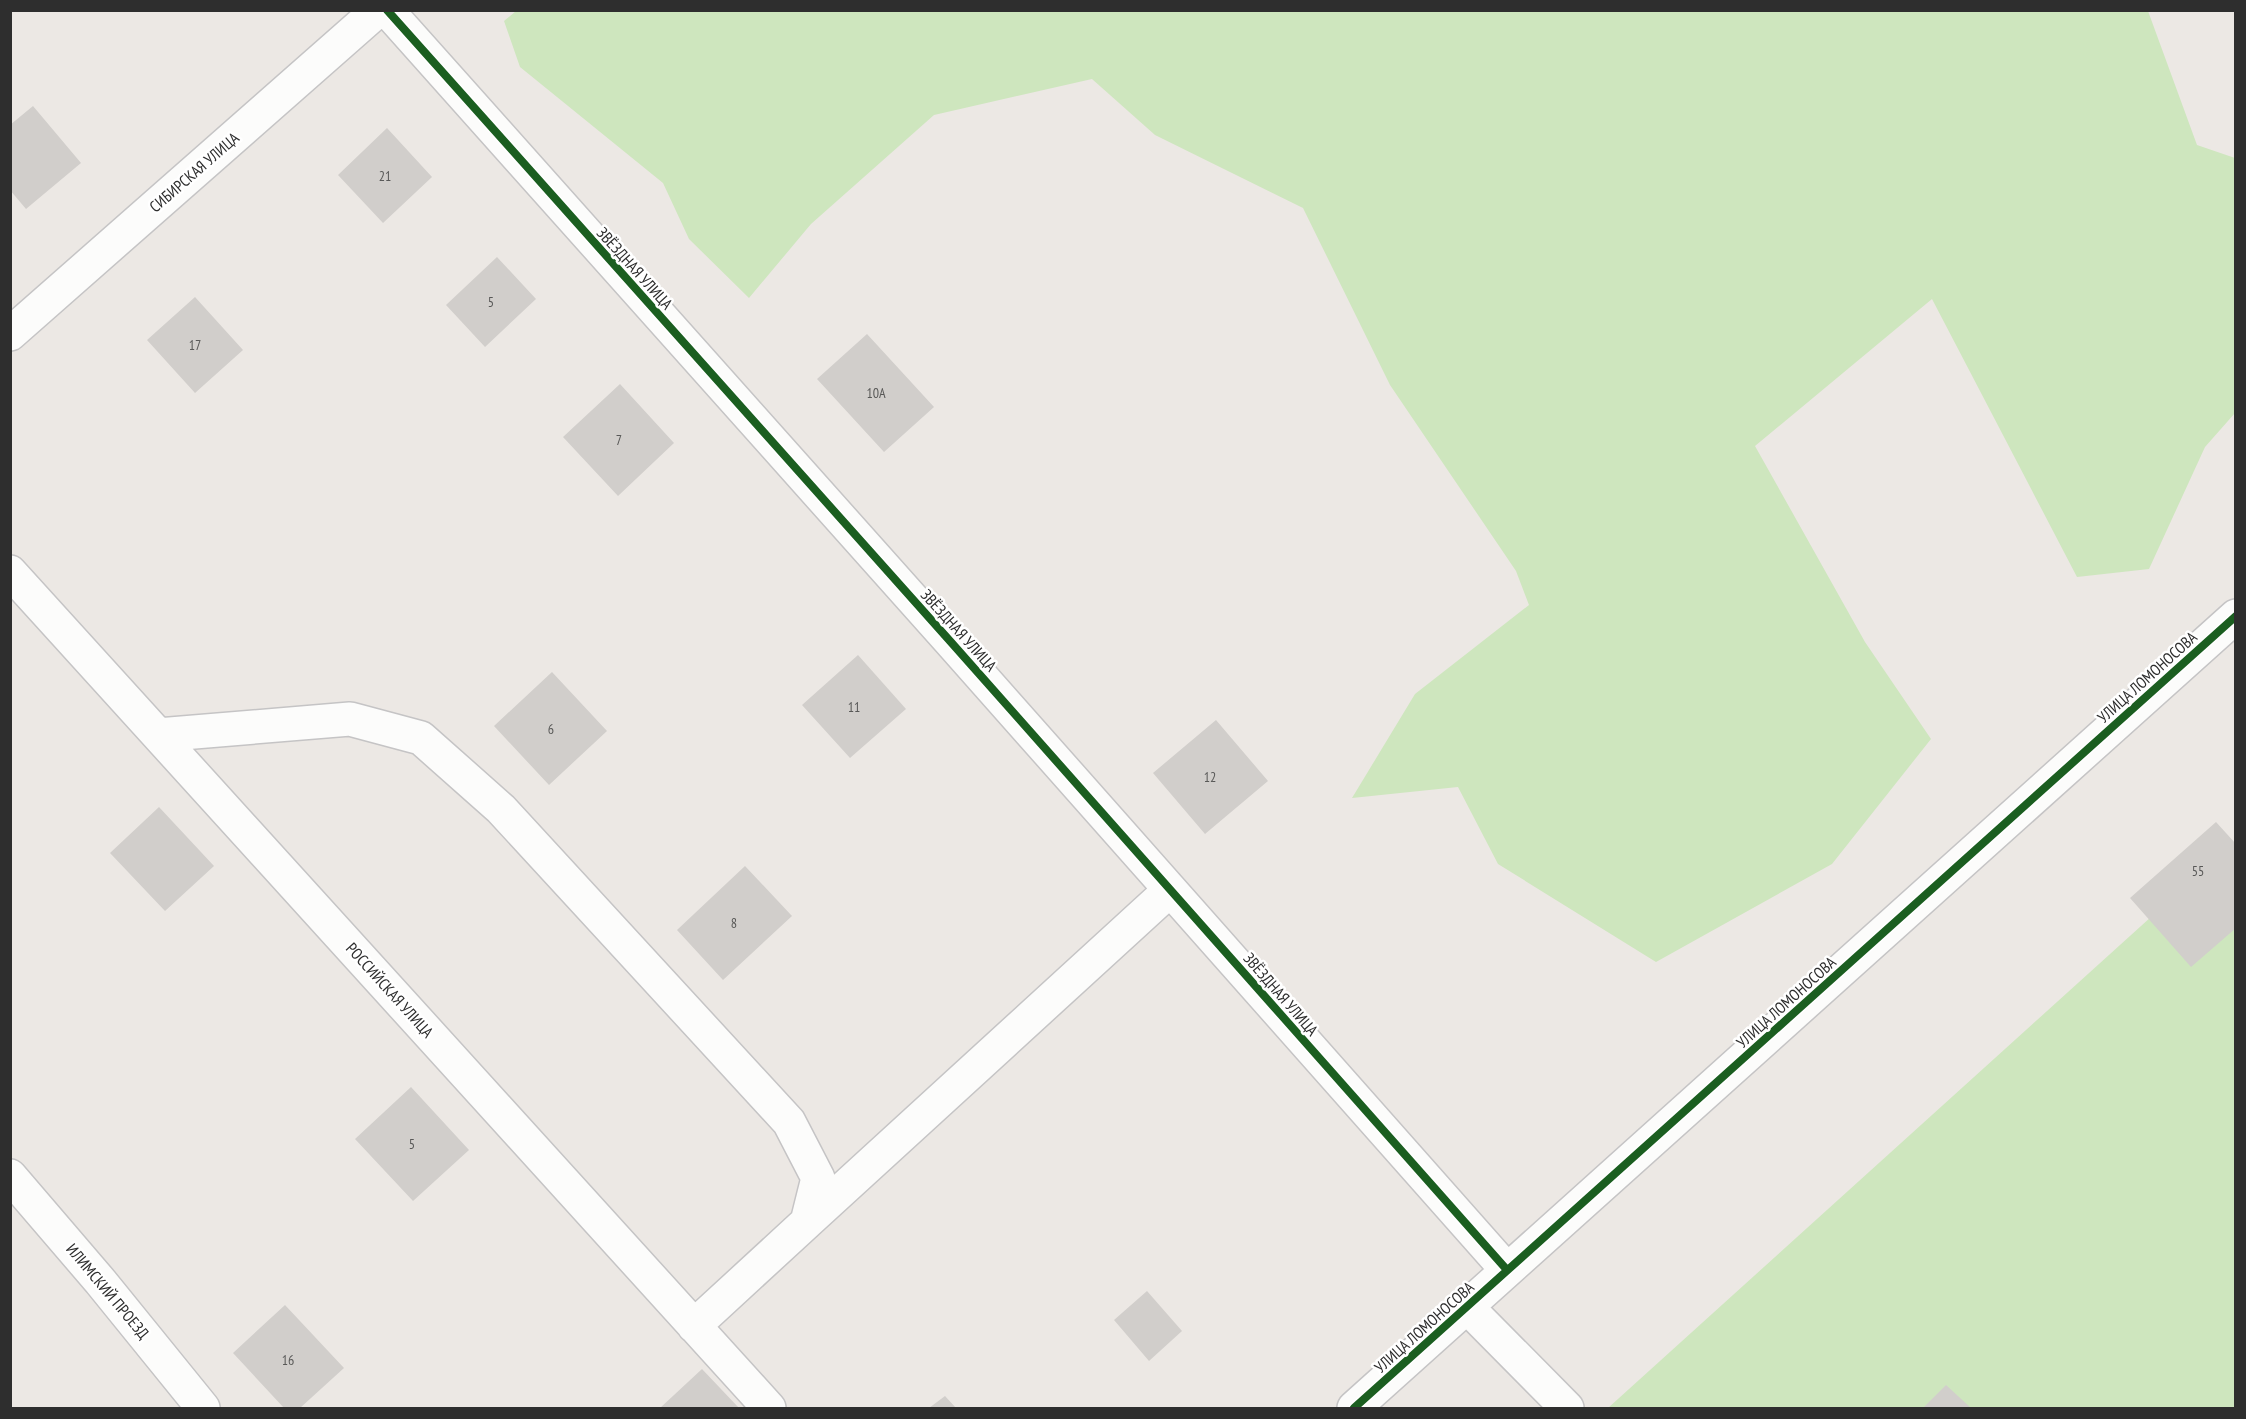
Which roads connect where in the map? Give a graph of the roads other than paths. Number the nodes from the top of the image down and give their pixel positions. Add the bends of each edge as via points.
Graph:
1 (378, 10) edge
2 (387, 10) edge
3 (10, 334) edge
4 (10, 572) edge
5 (2235, 616) edge
6 (158, 735) junction
7 (1170, 890) junction
8 (10, 1176) edge
9 (807, 1222) junction
10 (1507, 1270) junction
11 (1467, 1307) junction
12 (694, 1326) junction
13 (203, 1408) edge
14 (769, 1408) edge
15 (1354, 1408) edge
16 (1567, 1408) edge

1 - 3 street, СИБИРСКАЯ УЛИЦА
2 - 7 street, ЗВЁЗДНАЯ УЛИЦА
4 - 6 street, РОССИЙСКАЯ УЛИЦА
5 - 10 street, УЛИЦА ЛОМОНОСОВА
6 - 9 street via 350,719 421,738 501,809 789,1122 818,1178
6 - 12 street, РОССИЙСКАЯ УЛИЦА
7 - 9 street
7 - 10 street, ЗВЁЗДНАЯ УЛИЦА
8 - 13 street, ИЛИМСКИЙ ПРОЕЗД
9 - 12 street
10 - 11 street, УЛИЦА ЛОМОНОСОВА
11 - 15 street, УЛИЦА ЛОМОНОСОВА
11 - 16 street
12 - 14 street, РОССИЙСКАЯ УЛИЦА

